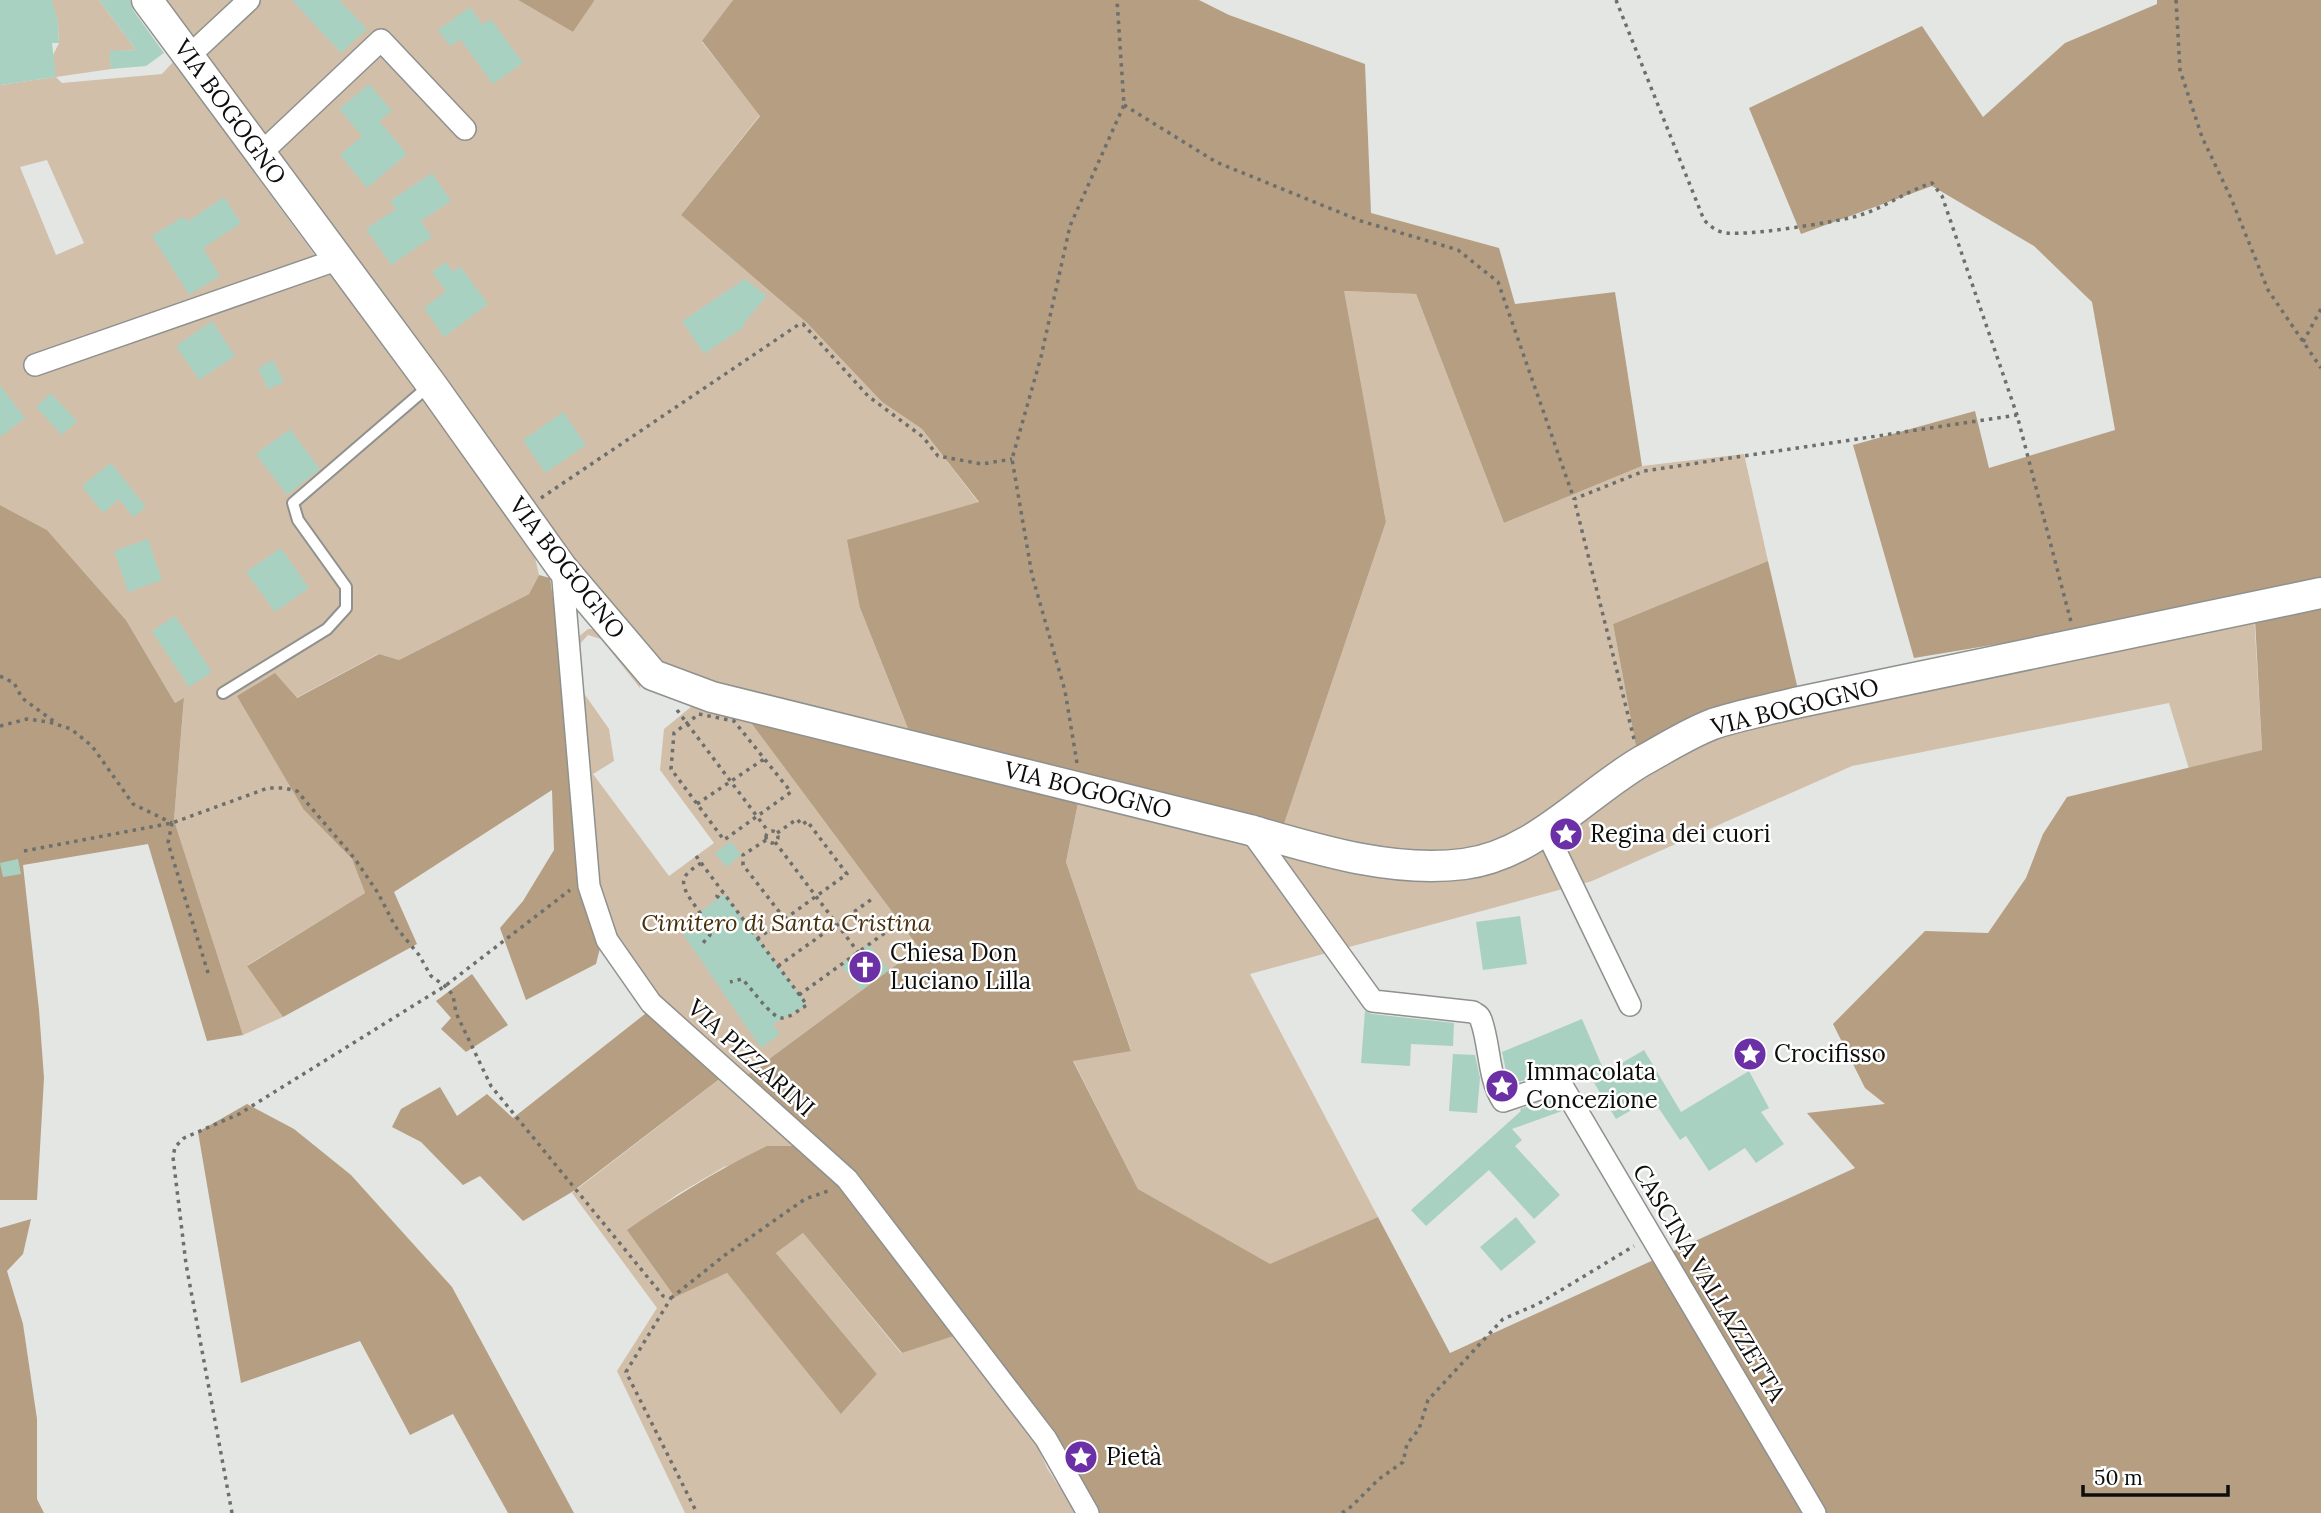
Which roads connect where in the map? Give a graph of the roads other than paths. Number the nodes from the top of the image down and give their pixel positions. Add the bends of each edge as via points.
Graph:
1 (146, 0) edge
2 (249, 0) edge
3 (189, 56) junction
4 (465, 129) dead end
5 (260, 154) junction
6 (339, 259) junction
7 (35, 365) dead end
8 (431, 384) junction
9 (562, 568) junction
10 (2321, 593) edge
11 (223, 693) dead end
12 (1545, 829) junction
13 (1250, 830) junction
14 (1630, 1005) dead end
15 (1088, 1513) edge
16 (1815, 1513) edge

1 - 3 main road, VIA BOGOGNO
2 - 3 street
3 - 5 main road, VIA BOGOGNO
4 - 5 street via 381,40
5 - 6 main road, VIA BOGOGNO
6 - 7 street
6 - 8 main road, VIA BOGOGNO
8 - 9 main road, VIA BOGOGNO
8 - 11 lane via 293,503 298,520 346,587 346,608 327,629
9 - 13 main road, VIA BOGOGNO via 653,675 712,697
9 - 15 street, VIA PIZZARINI via 589,887 607,940 651,1003 852,1186 1046,1439
10 - 12 main road, VIA BOGOGNO via 1795,703 1711,725 1640,762
12 - 13 main road, VIA BOGOGNO via 1497,855 1465,864 1407,866 1315,849
12 - 14 street
13 - 16 street, CASCINA VALLAZZETTA via 1373,1001 1477,1014 1503,1101 1558,1082

